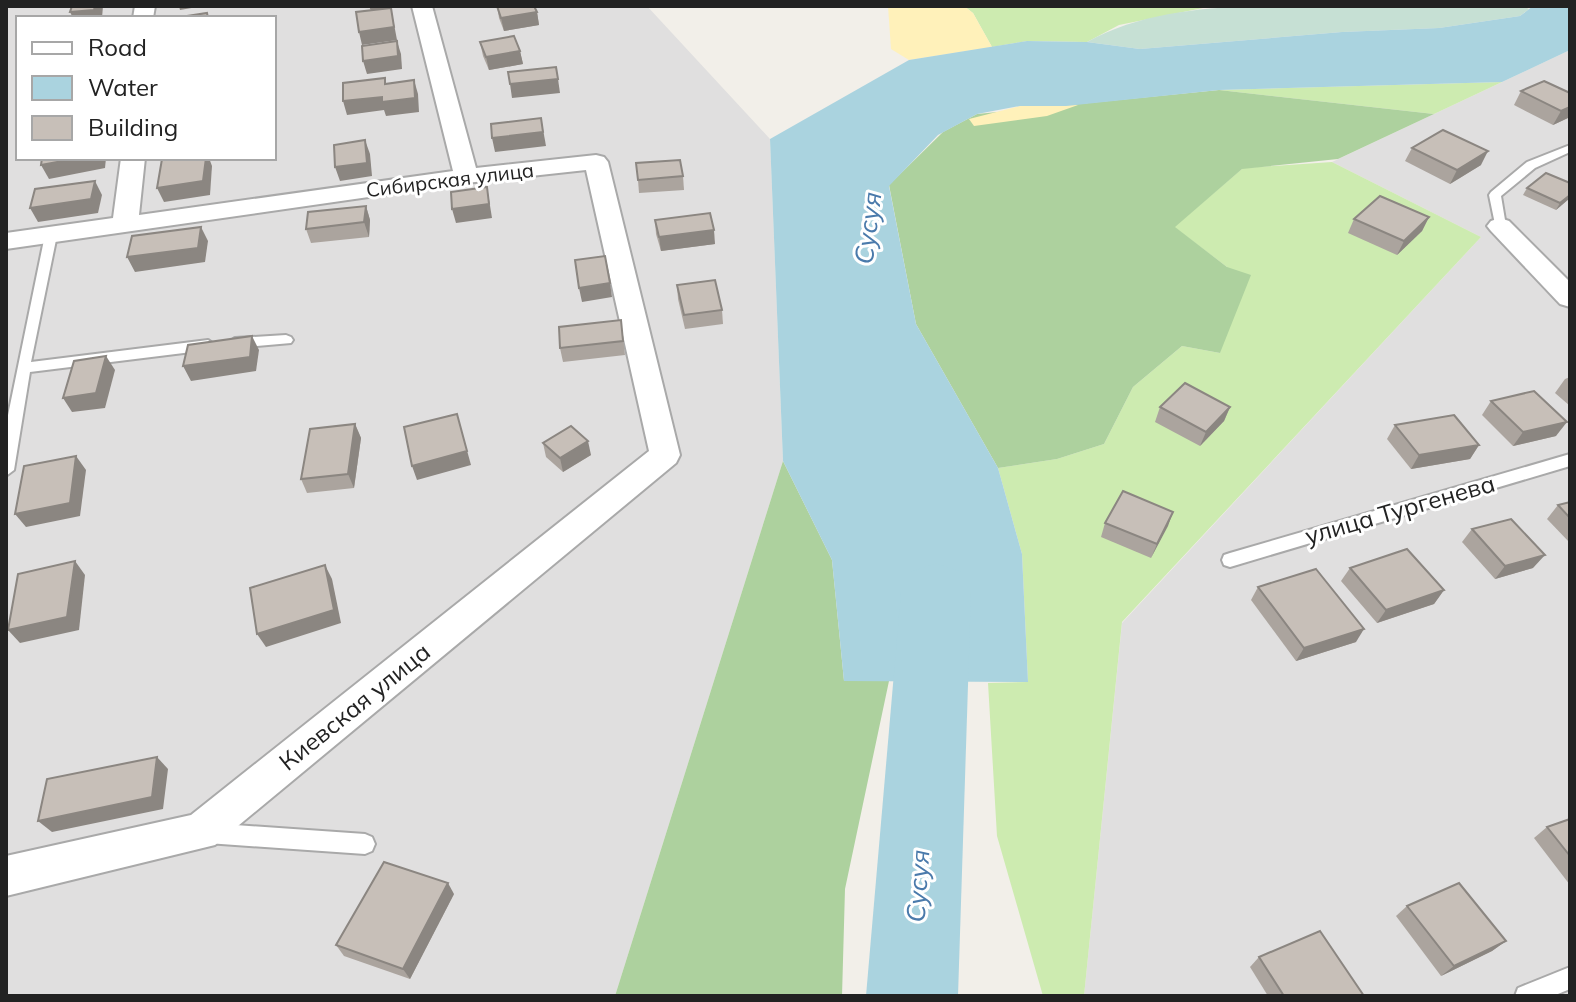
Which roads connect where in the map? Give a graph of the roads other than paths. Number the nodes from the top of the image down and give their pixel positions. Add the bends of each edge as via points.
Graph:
1 (422, 6) edge
2 (1570, 148) edge
3 (133, 160) edge
4 (466, 176) junction
5 (125, 225) junction
6 (1500, 226) joint
7 (51, 235) junction
8 (6, 241) edge
9 (1570, 298) edge
10 (286, 340) dead end
11 (23, 368) junction
12 (665, 455) joint
13 (1570, 460) edge
14 (6, 470) edge
15 (1230, 560) dead end
16 (201, 832) junction
17 (365, 844) dead end
18 (6, 876) edge
19 (1570, 978) edge
20 (1526, 996) edge

1 - 4 street
2 - 6 lane via 1531,165 1495,195
3 - 5 street
4 - 5 street, Сибирская улица
4 - 12 street, Сибирская улица via 596,162
5 - 7 street, Сибирская улица
6 - 9 street
7 - 8 street, Сибирская улица
7 - 11 lane
10 - 11 lane
11 - 14 lane
12 - 16 street, Киевская улица
13 - 15 lane, улица Тургенева
16 - 17 lane
16 - 18 street, Киевская улица
19 - 20 lane

